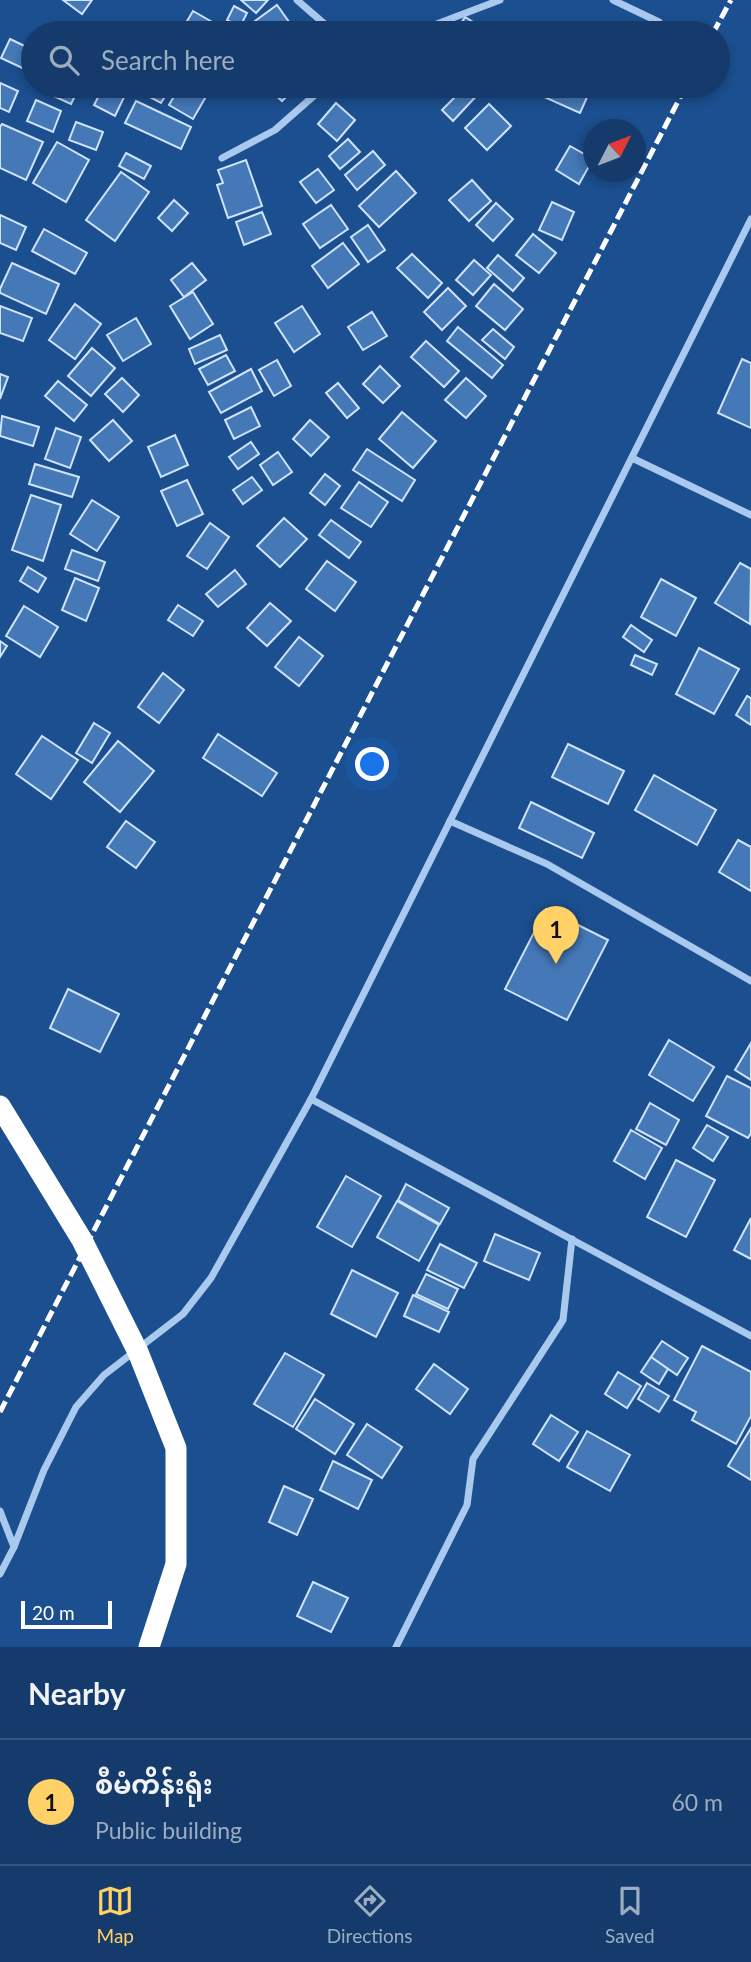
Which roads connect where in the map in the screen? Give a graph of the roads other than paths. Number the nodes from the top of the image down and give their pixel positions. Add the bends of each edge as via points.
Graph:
1 (297, 0) edge
2 (500, 0) edge
3 (613, 0) edge
4 (321, 21) edge
5 (445, 21) edge
6 (657, 21) edge
7 (312, 98) edge
8 (222, 158) dead end
9 (751, 219) edge
10 (632, 458) junction
11 (751, 515) edge
12 (450, 821) junction
13 (751, 981) edge
14 (311, 1099) junction
15 (0, 1105) edge
16 (572, 1239) junction
17 (751, 1336) edge
18 (0, 1511) edge
19 (14, 1547) junction
20 (0, 1574) edge
21 (149, 1647) edge
22 (396, 1647) edge

1 - 4 street
2 - 5 street
3 - 6 street
7 - 8 street via 275,131
9 - 10 street
10 - 11 street
10 - 12 street
12 - 13 street via 547,864
12 - 14 street
14 - 16 street
14 - 19 street via 211,1278 183,1314 104,1375 76,1407 44,1470
15 - 21 highway, bridge via 82,1240 138,1352 176,1448 176,1564
16 - 17 street
16 - 22 street via 563,1320 473,1459 467,1505
18 - 19 street
19 - 20 street

